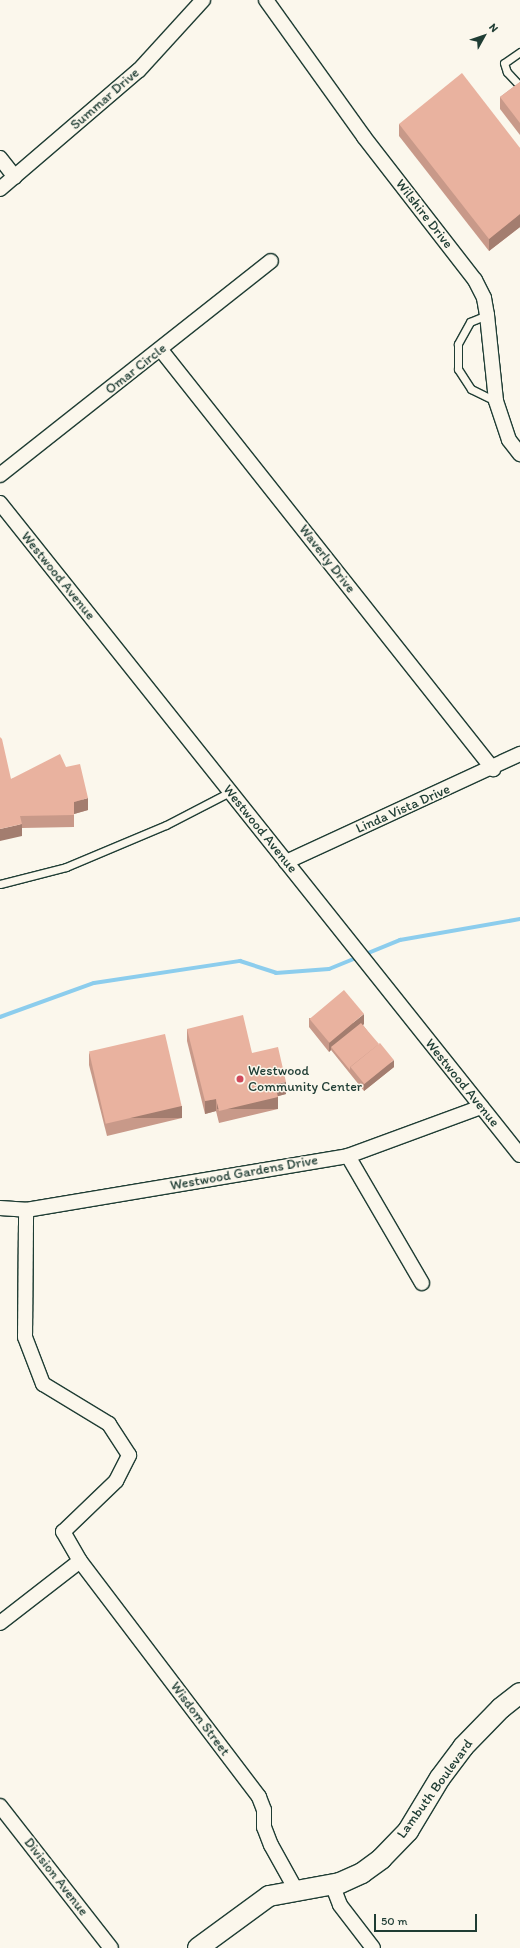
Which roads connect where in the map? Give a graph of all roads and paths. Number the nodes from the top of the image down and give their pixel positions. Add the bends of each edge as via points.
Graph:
1 (203, 0) edge
2 (266, 0) edge
3 (520, 52) edge
4 (520, 86) edge
5 (0, 158) edge
6 (15, 177) junction
7 (0, 189) edge
8 (271, 261) dead end
9 (487, 315) junction
10 (161, 350) junction
11 (496, 401) junction
12 (520, 454) edge
13 (0, 475) edge
14 (0, 503) edge
15 (520, 754) edge
16 (493, 769) junction
17 (230, 792) junction
18 (286, 862) junction
19 (0, 884) edge
20 (481, 1107) junction
21 (520, 1155) edge
22 (348, 1156) junction
23 (0, 1208) edge
24 (26, 1210) junction
25 (422, 1283) dead end
26 (80, 1561) junction
27 (0, 1623) edge
28 (520, 1693) edge
29 (0, 1806) edge
30 (332, 1884) junction
31 (296, 1890) junction
32 (111, 1948) edge
33 (198, 1948) edge
34 (372, 1948) edge

1 - 6 street, Summar Drive via 139,70
2 - 9 street, Wilshire Drive via 364,137 475,280 484,298
3 - 4 lane via 504,63 506,72
5 - 6 street
6 - 7 street, Summar Drive
8 - 10 street, Omar Circle
9 - 11 street, Wilshire Drive
9 - 11 lane via 470,322 458,344 458,369 472,388
10 - 13 street, Omar Circle
10 - 16 street, Waverly Drive
11 - 12 street, Wilshire Drive via 509,440
14 - 17 street, Westwood Avenue
15 - 16 street, Linda Vista Drive
16 - 18 street, Linda Vista Drive
17 - 18 street, Westwood Avenue
17 - 19 lane via 166,825 80,861
18 - 20 street, Westwood Avenue
20 - 21 street, Westwood Avenue
20 - 22 street, Westwood Gardens Drive
22 - 24 street, Westwood Gardens Drive
22 - 25 street
23 - 24 street, Westwood Gardens Drive
24 - 26 street, Wisdom Street via 25,1337 43,1384 109,1424 129,1455 116,1481 63,1532
26 - 27 street
26 - 31 street, Wisdom Street via 259,1797 264,1810 264,1827 271,1846
28 - 30 street, Lambuth Boulevard via 501,1708 463,1747 440,1778 408,1831 381,1859 362,1873
29 - 32 street, Division Avenue
30 - 31 street, Lambuth Boulevard
30 - 34 street via 340,1906
31 - 33 street, Lambuth Boulevard via 269,1896

